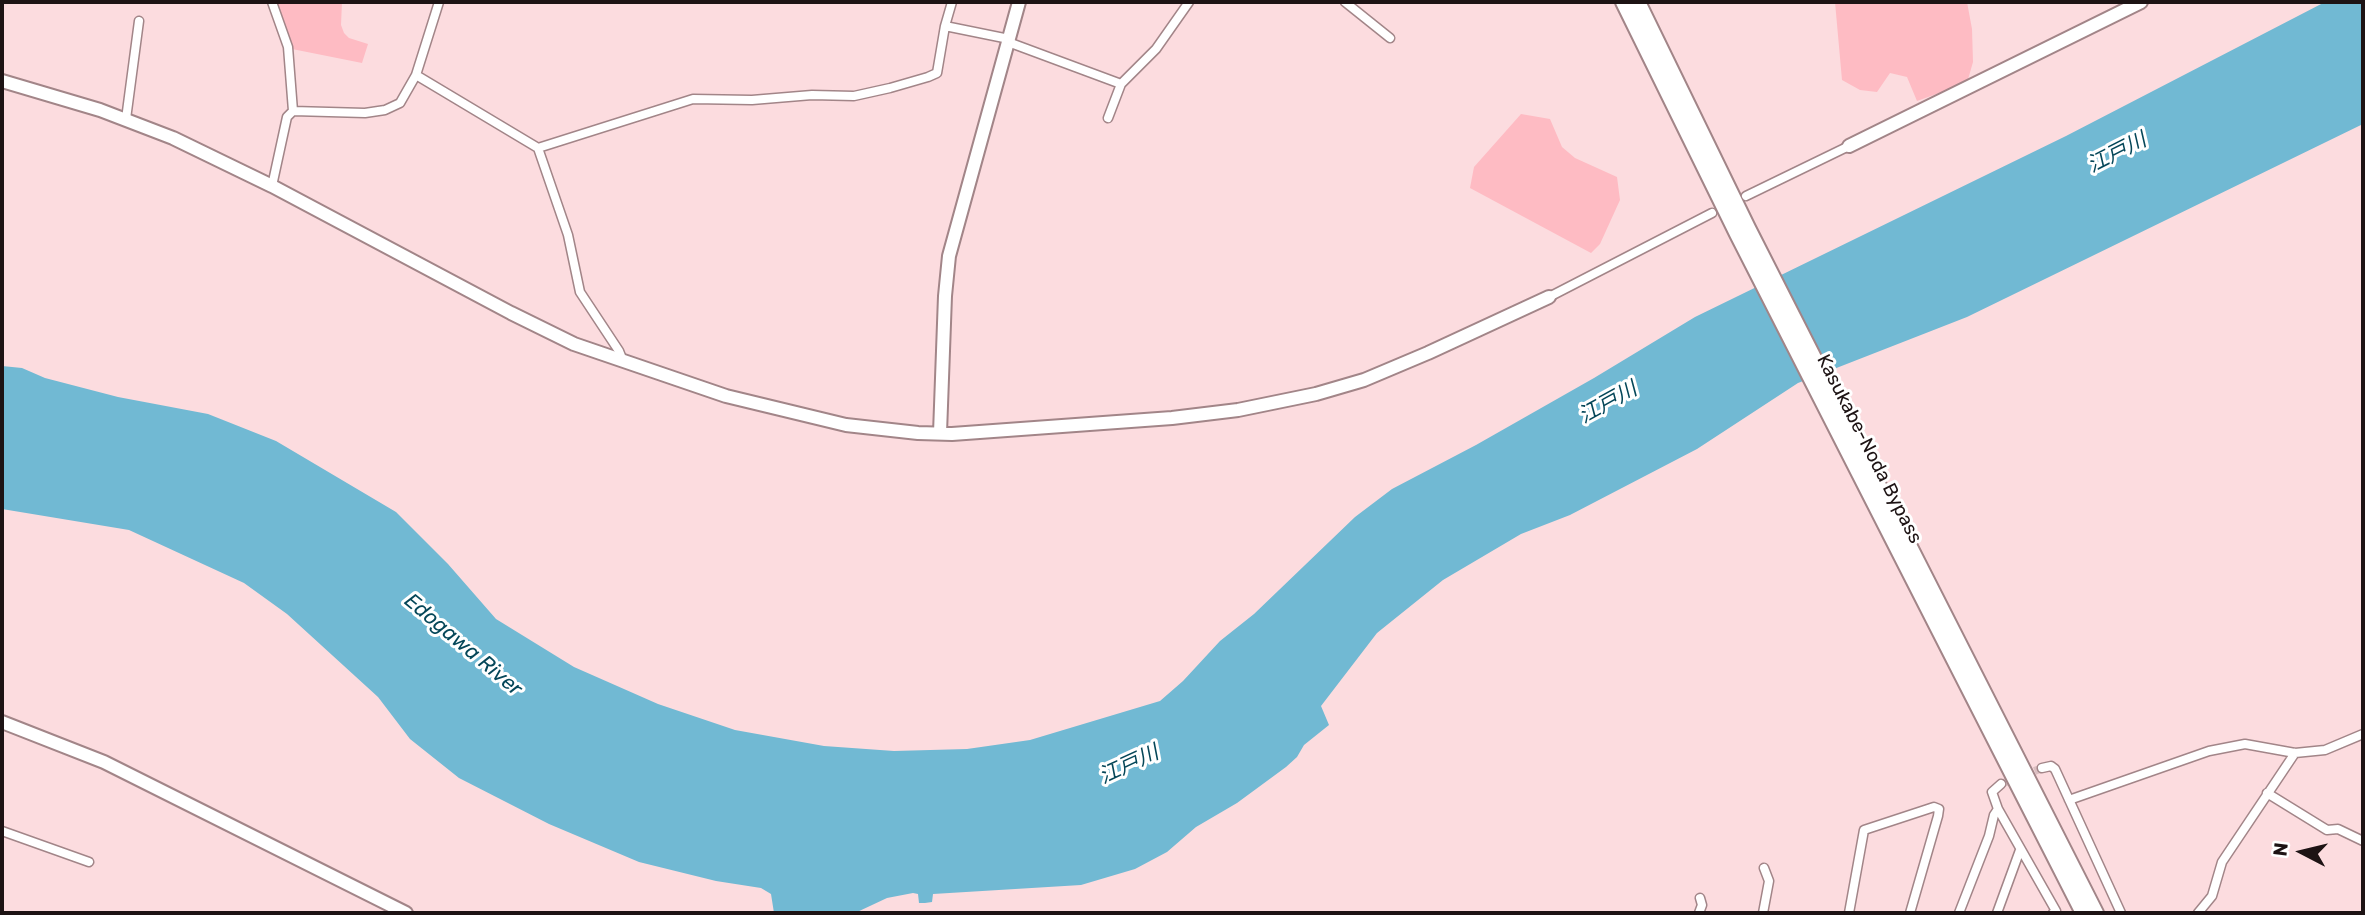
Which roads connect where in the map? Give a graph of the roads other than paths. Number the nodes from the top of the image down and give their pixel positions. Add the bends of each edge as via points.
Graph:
1 (272, 2) edge
2 (439, 2) edge
3 (952, 2) edge
4 (1019, 2) edge
5 (1189, 2) edge
6 (1345, 2) edge
7 (1623, 2) edge
8 (1638, 2) edge
9 (2141, 2) edge
10 (139, 21) dead end
11 (945, 26) junction
12 (1390, 38) dead end
13 (1008, 40) junction
14 (416, 75) junction
15 (2, 81) edge
16 (1121, 85) junction
17 (293, 111) junction
18 (1108, 118) dead end
19 (126, 119) junction
20 (1849, 146) joint
21 (538, 148) junction
22 (272, 186) junction
23 (1746, 196) dead end
24 (1712, 213) dead end
25 (1743, 231) junction
26 (1549, 297) joint
27 (622, 361) junction
28 (940, 433) junction
29 (2, 722) edge
30 (1994, 724) junction
31 (2363, 734) edge
32 (2295, 753) junction
33 (2042, 768) dead end
34 (2001, 785) dead end
35 (2267, 793) junction
36 (2069, 800) junction
37 (1998, 810) junction
38 (2, 831) edge
39 (2363, 841) edge
40 (2020, 850) junction
41 (89, 862) dead end
42 (1764, 868) dead end
43 (1700, 898) dead end
44 (406, 913) edge
45 (1699, 913) edge
46 (1763, 913) edge
47 (1849, 913) edge
48 (1910, 913) edge
49 (1959, 913) edge
50 (1997, 913) edge
51 (2053, 913) edge
52 (2083, 913) edge
53 (2096, 913) edge
54 (2121, 913) edge
55 (2198, 913) edge

1 - 17 street via 288,47
2 - 14 street
3 - 11 street
4 - 13 street
5 - 16 street via 1156,49
6 - 12 street
7 - 25 highway, Kasukabe-Noda Bypass
8 - 25 highway, Kasukabe-Noda Bypass
9 - 20 street
10 - 19 street
11 - 13 street
11 - 21 street via 937,73 890,89 854,96 693,99
13 - 16 street
13 - 28 street via 949,256
14 - 17 street via 400,103 385,110
14 - 21 street
15 - 19 street
16 - 18 street
17 - 22 street via 287,117
19 - 22 street
20 - 23 street
21 - 27 street via 568,234 580,292
22 - 27 street via 553,335
24 - 26 street
25 - 30 highway, Kasukabe-Noda Bypass
26 - 28 street via 1364,380 1315,394 1184,416
27 - 28 street via 726,396 825,422
29 - 44 street via 126,772
30 - 52 highway, Kasukabe-Noda Bypass
30 - 53 highway, Kasukabe-Noda Bypass
31 - 32 street via 2325,750
32 - 35 street
32 - 36 street via 2245,744 2209,751
33 - 36 street via 2055,769
34 - 37 street via 1992,790
35 - 39 street via 2327,830 2338,829
35 - 55 street via 2222,862 2212,896
36 - 54 street
37 - 40 street
37 - 49 street
38 - 41 street
40 - 50 street
40 - 51 street via 2056,911
42 - 46 street via 1769,881
43 - 45 street
47 - 48 street via 1864,830 1934,807 1939,809 1938,816

